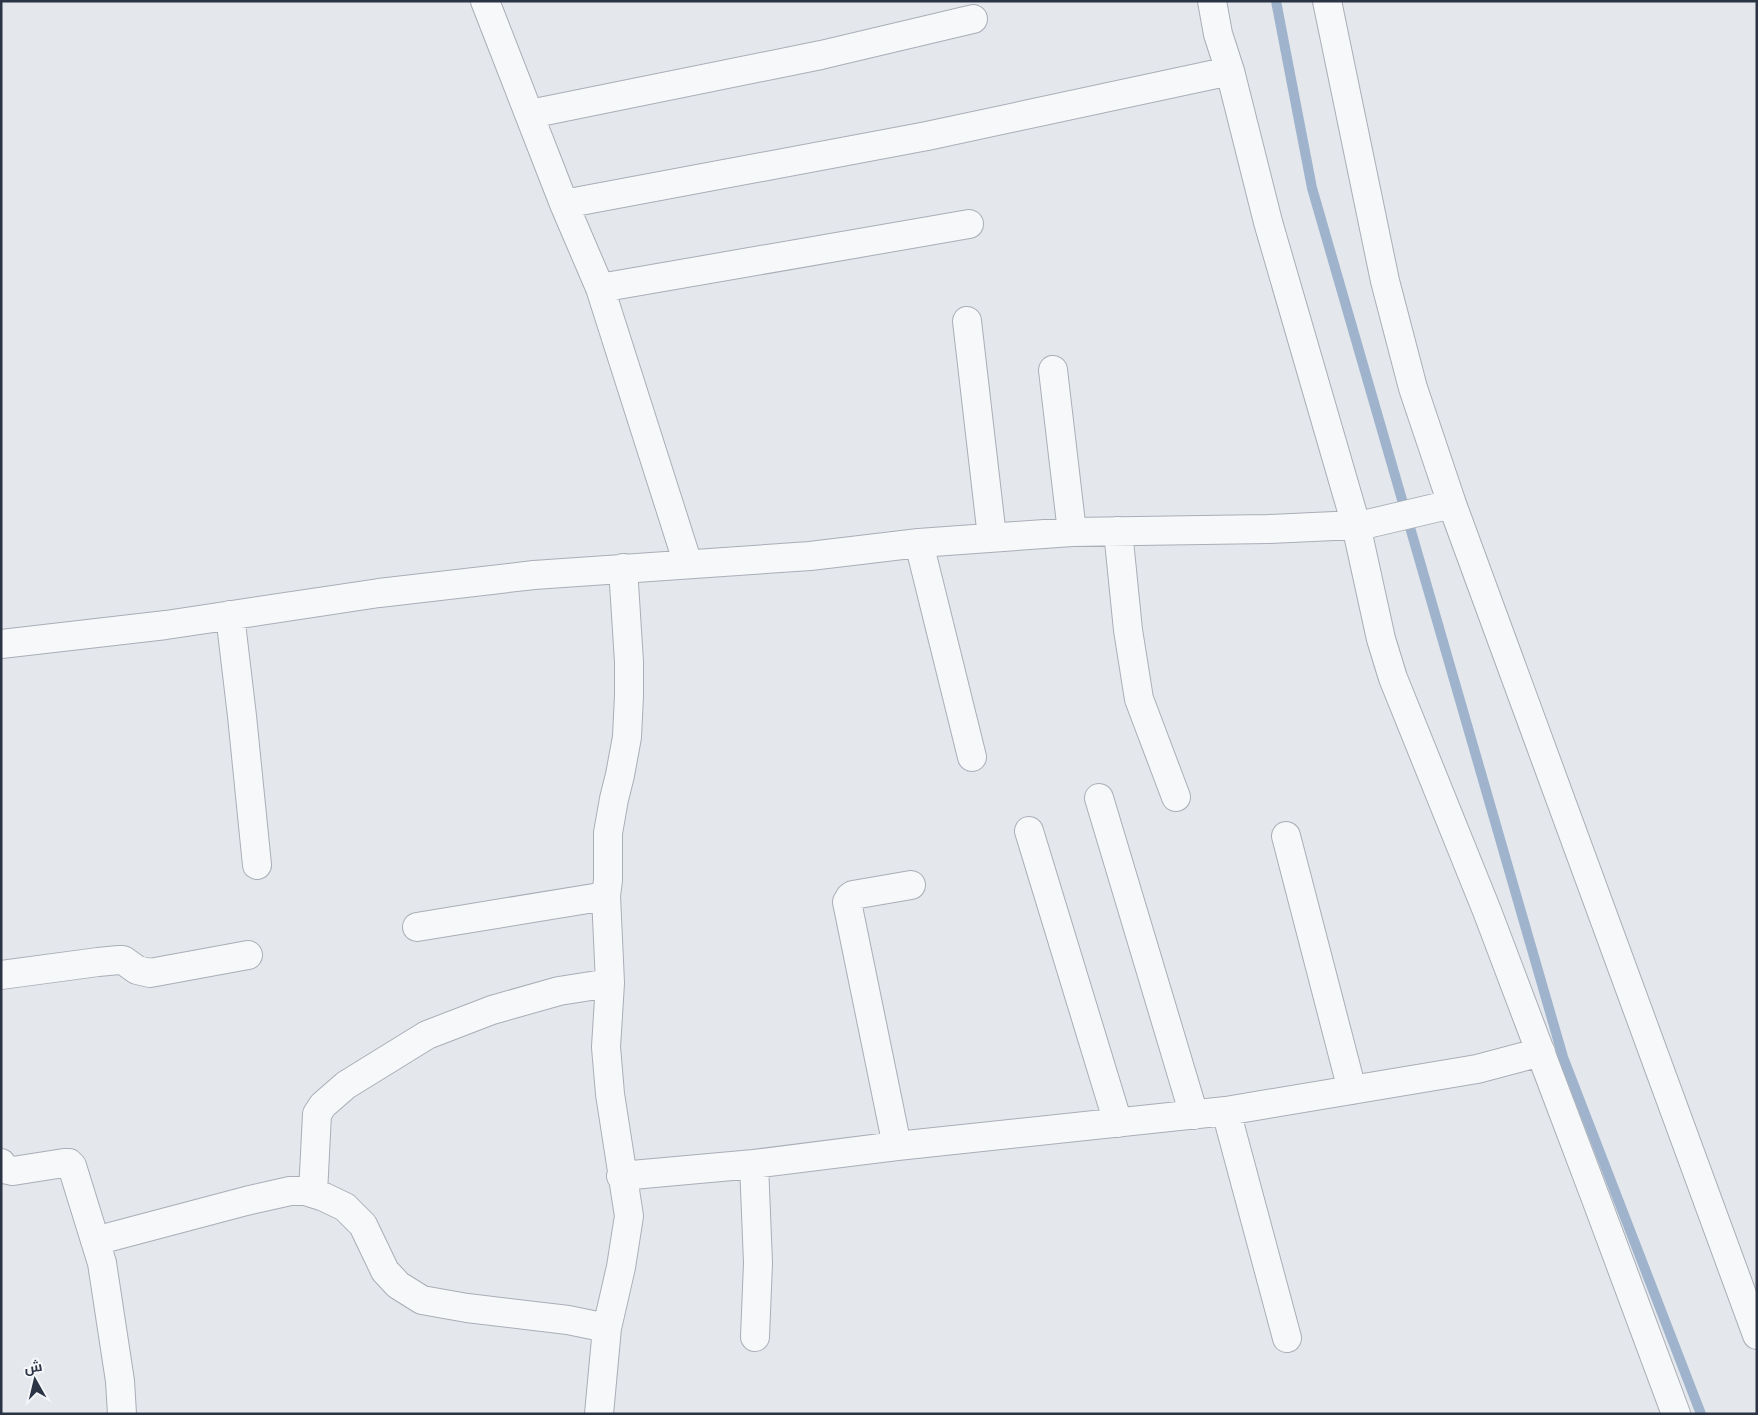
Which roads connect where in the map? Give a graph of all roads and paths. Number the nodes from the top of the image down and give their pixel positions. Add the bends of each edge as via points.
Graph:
1 (485, 1) edge
2 (1212, 1) edge
3 (1327, 1) edge
4 (973, 19) dead end
5 (1230, 71) junction
6 (530, 114) junction
7 (564, 204) junction
8 (969, 224) dead end
9 (600, 288) junction
10 (966, 321) dead end
11 (1053, 370) dead end
12 (1444, 506) junction
13 (1361, 524) junction
14 (1118, 531) junction
15 (1072, 532) junction
16 (992, 538) junction
17 (919, 544) junction
18 (688, 564) junction
19 (623, 568) junction
20 (230, 615) junction
21 (1, 644) edge
22 (972, 757) dead end
23 (1176, 797) dead end
24 (1099, 798) dead end
25 (1029, 831) dead end
26 (1286, 836) dead end
27 (257, 865) dead end
28 (910, 885) dead end
29 (606, 896) junction
30 (417, 927) dead end
31 (248, 955) dead end
32 (1, 975) edge
33 (610, 983) junction
34 (1541, 1052) junction
35 (1352, 1090) junction
36 (1226, 1111) junction
37 (1194, 1115) junction
38 (1118, 1123) junction
39 (897, 1146) junction
40 (1, 1163) edge
41 (754, 1164) junction
42 (621, 1176) junction
43 (313, 1193) junction
44 (96, 1241) junction
45 (607, 1328) junction
46 (1757, 1335) edge
47 (755, 1337) dead end
48 (1286, 1338) dead end
49 (122, 1414) edge
50 (599, 1414) edge
51 (1676, 1414) edge

1 - 6 street
2 - 5 street
3 - 12 street via 1385,281
4 - 6 street via 822,56
5 - 7 street via 927,136
5 - 13 street via 1268,222
6 - 7 street
7 - 9 street
8 - 9 street
9 - 18 street
10 - 16 street
11 - 15 street
12 - 13 street
12 - 46 street
13 - 14 street
13 - 34 street via 1381,639 1393,678
14 - 15 street
14 - 23 street via 1139,699
15 - 16 street
16 - 17 street
17 - 18 street via 810,556
17 - 22 street
18 - 19 street
19 - 20 street via 466,582
19 - 29 street via 629,703 627,737 608,833
20 - 21 street
20 - 27 street
24 - 37 street
25 - 38 street
26 - 35 street
28 - 39 street via 853,895 847,902
29 - 30 street
29 - 33 street
31 - 32 street via 150,973 119,960
33 - 42 street via 606,1047
33 - 43 street via 559,991 492,1010 427,1035 346,1085 317,1114
34 - 35 street via 1477,1069
34 - 51 street
35 - 36 street
36 - 37 street
36 - 48 street
37 - 38 street
38 - 39 street
39 - 41 street
40 - 44 street via 4,1169 13,1171 69,1163
41 - 42 street
41 - 47 street via 758,1263
42 - 45 street via 629,1216
43 - 44 street via 290,1191
43 - 45 street via 345,1207 363,1225 385,1271 422,1300
44 - 49 street via 120,1381
45 - 50 street

